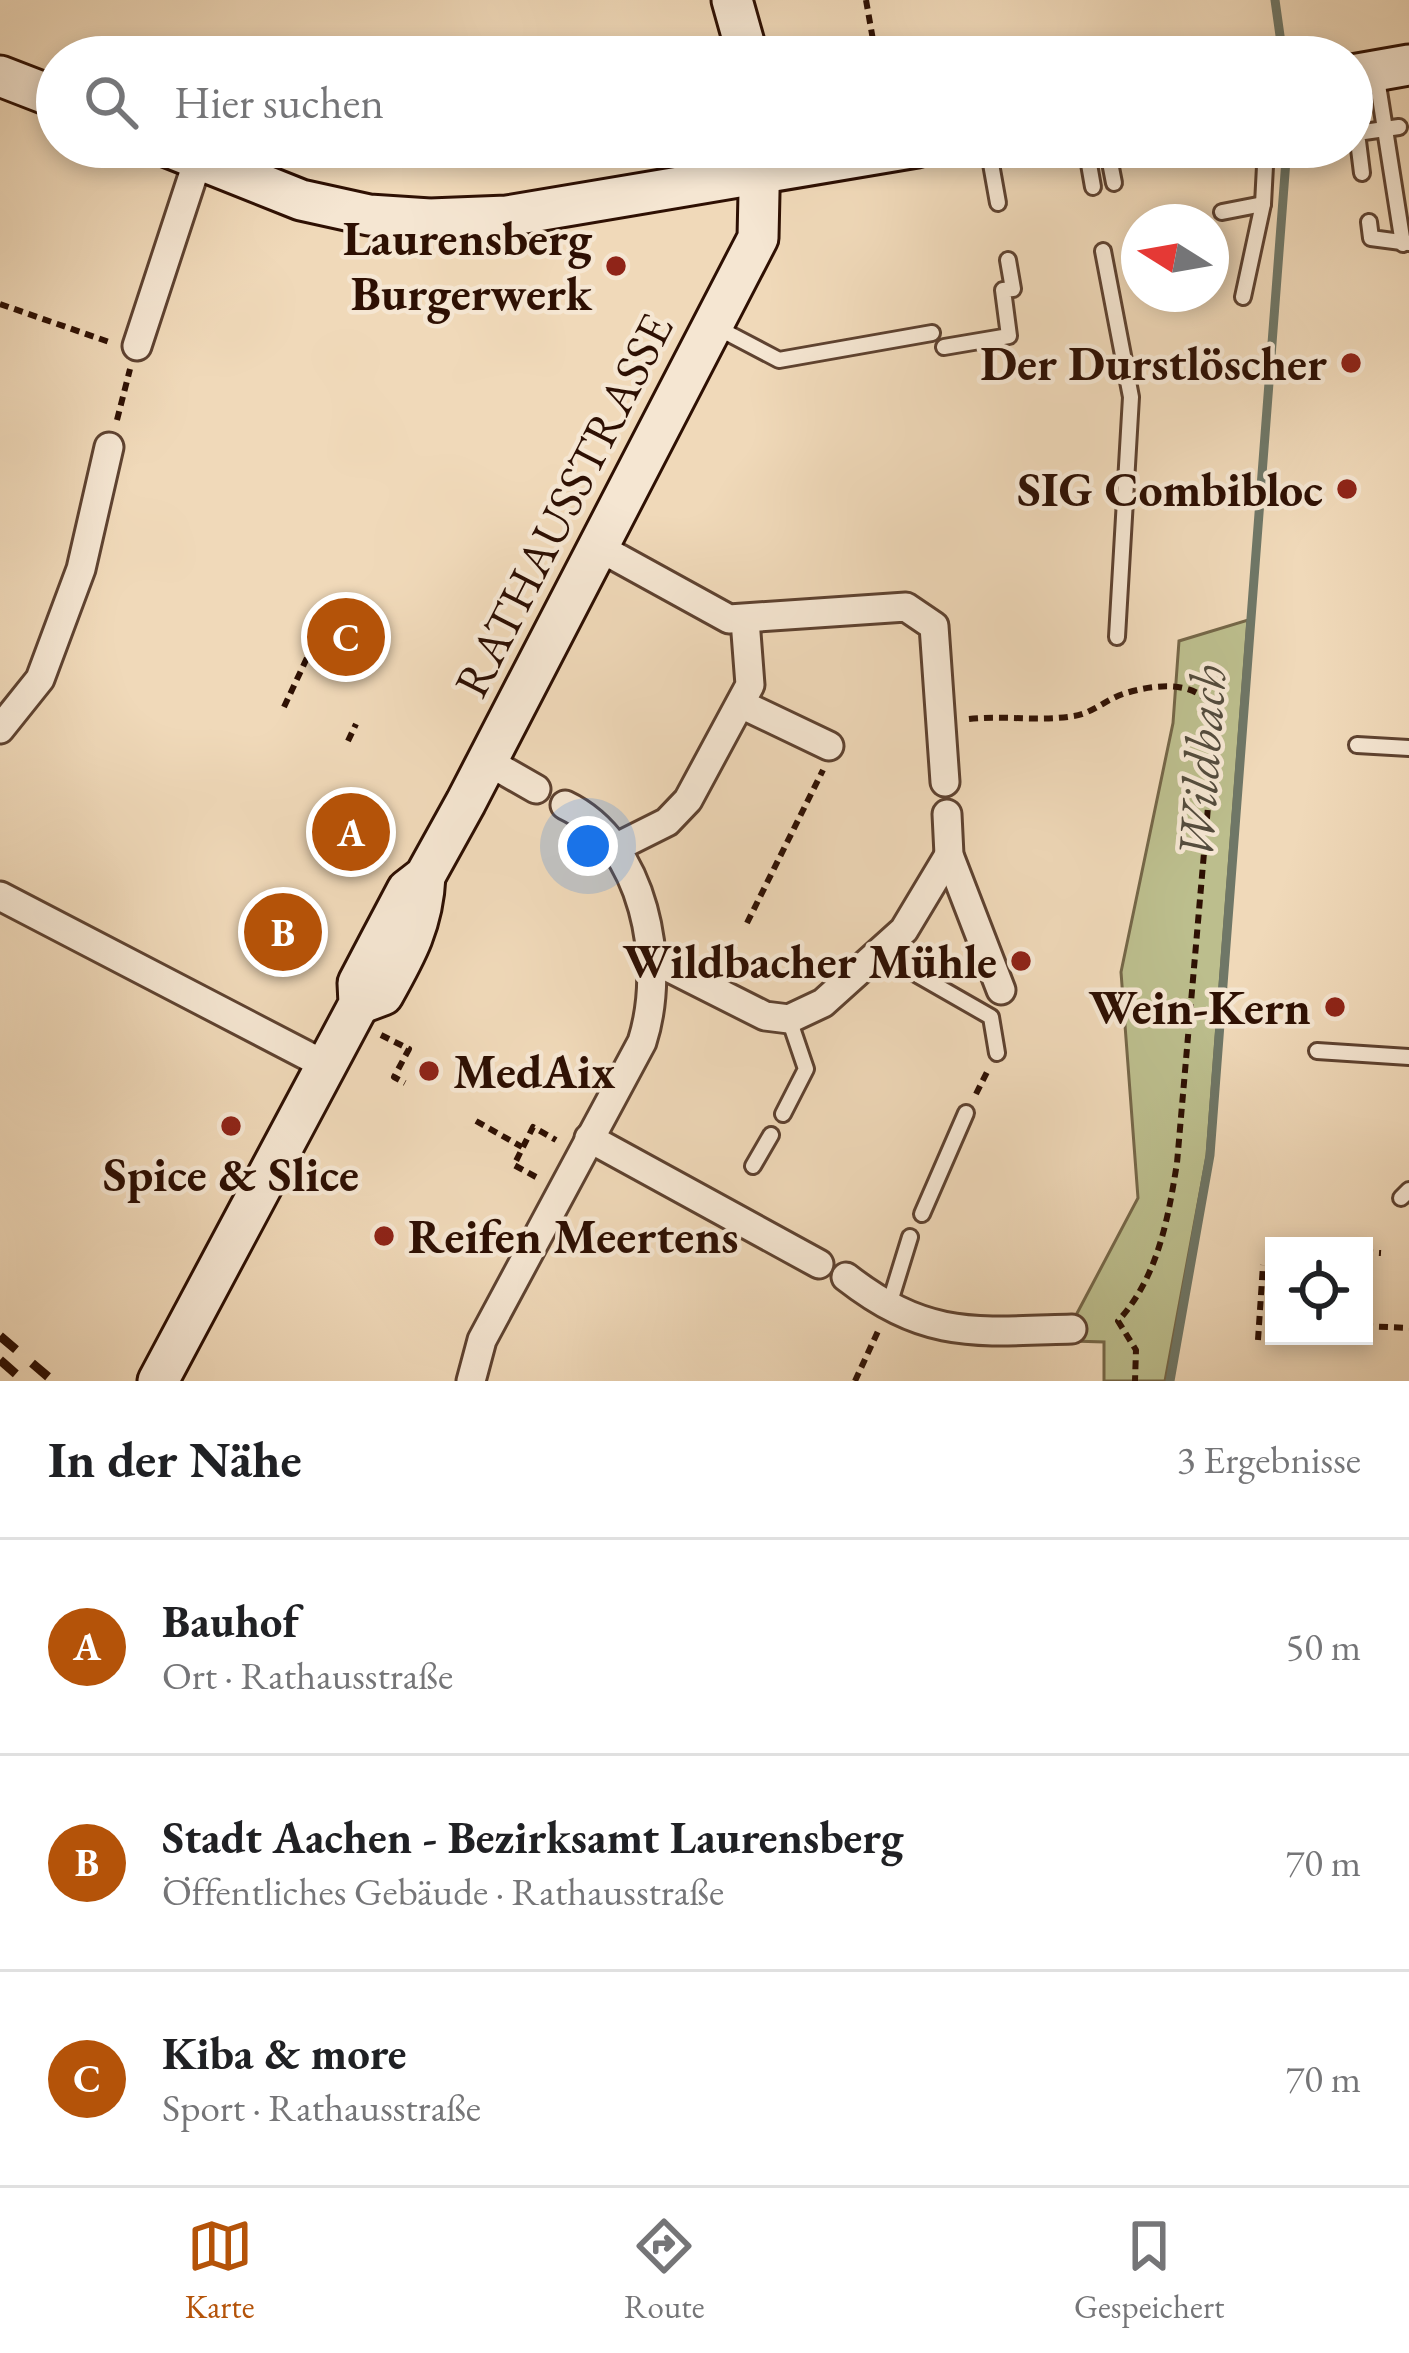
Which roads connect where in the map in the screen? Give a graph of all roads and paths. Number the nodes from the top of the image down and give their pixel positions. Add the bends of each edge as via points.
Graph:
1 (732, 0) edge
2 (866, 0) edge
3 (742, 36) edge
4 (873, 36) edge
5 (1379, 70) edge
6 (0, 76) edge
7 (36, 90) edge
8 (1392, 128) junction
9 (1373, 131) edge
10 (180, 168) edge
11 (219, 168) edge
12 (721, 168) edge
13 (761, 168) edge
14 (992, 168) edge
15 (1091, 168) edge
16 (1111, 168) edge
17 (1265, 168) edge
18 (1361, 168) edge
19 (1362, 173) dead end
20 (1114, 184) dead end
21 (1094, 187) dead end
22 (998, 203) dead end
23 (1263, 204) junction
24 (1229, 211) edge
25 (1369, 222) dead end
26 (1406, 244) edge
27 (1103, 251) dead end
28 (1008, 260) dead end
29 (1243, 297) dead end
30 (0, 304) edge
31 (713, 325) junction
32 (932, 333) dead end
33 (137, 346) junction
34 (944, 347) dead end
35 (109, 447) joint
36 (600, 548) junction
37 (746, 620) junction
38 (336, 637) dead end
39 (1117, 638) dead end
40 (741, 704) junction
41 (284, 707) dead end
42 (941, 722) junction
43 (356, 724) dead end
44 (0, 729) edge
45 (348, 741) dead end
46 (1357, 745) dead end
47 (1409, 748) edge
48 (826, 758) joint
49 (488, 761) junction
50 (945, 782) dead end
51 (536, 789) dead end
52 (565, 805) dead end
53 (946, 814) dead end
54 (617, 847) junction
55 (949, 855) junction
56 (0, 896) edge
57 (747, 923) dead end
58 (735, 946) dead end
59 (881, 954) junction
60 (652, 959) junction
61 (725, 962) dead end
62 (1001, 990) dead end
63 (356, 1012) junction
64 (790, 1018) junction
65 (1317, 1051) dead end
66 (997, 1053) joint
67 (1409, 1057) edge
68 (327, 1066) junction
69 (405, 1083) dead end
70 (969, 1108) joint
71 (783, 1114) dead end
72 (476, 1121) dead end
73 (532, 1127) dead end
74 (771, 1135) dead end
75 (589, 1138) junction
76 (522, 1147) junction
77 (514, 1165) dead end
78 (753, 1166) dead end
79 (922, 1214) dead end
80 (910, 1237) dead end
81 (1373, 1252) edge
82 (1382, 1252) dead end
83 (819, 1264) dead end
84 (1263, 1264) dead end
85 (846, 1277) dead end
86 (888, 1310) junction
87 (1260, 1321) junction
88 (1265, 1321) edge
89 (1373, 1326) edge
90 (1409, 1328) edge
91 (1072, 1329) dead end
92 (1258, 1340) dead end
93 (158, 1381) edge
94 (471, 1381) edge
95 (855, 1381) edge
96 (1136, 1381) edge

1 - 3 street
2 - 4 path
5 - 8 lane
6 - 7 street
8 - 9 lane
8 - 26 lane
10 - 33 street
11 - 12 street via 301,200 430,219 507,216
13 - 31 street, RATHAUSSTRASSE via 758,238
14 - 22 lane
15 - 21 lane
16 - 20 lane
17 - 23 lane
18 - 19 lane
23 - 24 lane
23 - 29 lane
25 - 26 lane via 1371,238
27 - 39 lane via 1131,397
28 - 34 lane via 1010,336
30 - 33 path via 60,329
31 - 32 lane via 779,360
31 - 36 street, RATHAUSSTRASSE
33 - 35 path
35 - 44 street via 81,569 40,679
36 - 37 street via 729,619
36 - 49 street, RATHAUSSTRASSE
37 - 40 street via 750,685
37 - 42 street via 906,607 934,626
38 - 41 path via 321,628
40 - 48 street
40 - 54 street via 688,800 668,822
42 - 50 street
42 - 96 path via 1081,716 1125,693 1175,688 1196,688 1216,715 1178,1163 1150,1271 1118,1321 1136,1350
43 - 45 path
46 - 47 lane
48 - 57 path
49 - 51 street
49 - 63 street, RATHAUSSTRASSE via 425,877 423,920 404,958 383,995
52 - 54 street
53 - 55 street
54 - 60 street
55 - 59 street
55 - 62 street
56 - 68 street
58 - 61 path
59 - 64 street via 823,1003
59 - 66 lane via 991,1016
60 - 64 street via 765,1016
60 - 75 street via 642,1042
63 - 68 street, RATHAUSSTRASSE
63 - 69 path via 409,1049 394,1076
64 - 71 lane via 806,1069
65 - 67 lane
66 - 70 path
68 - 93 street, RATHAUSSTRASSE
70 - 79 lane
72 - 76 path
73 - 76 path
74 - 78 lane
75 - 83 street
75 - 94 street via 482,1340
76 - 77 path
80 - 86 lane
81 - 82 path
84 - 87 path
85 - 86 street
86 - 91 street via 958,1332
86 - 95 path
87 - 88 path
87 - 92 path
89 - 90 path

